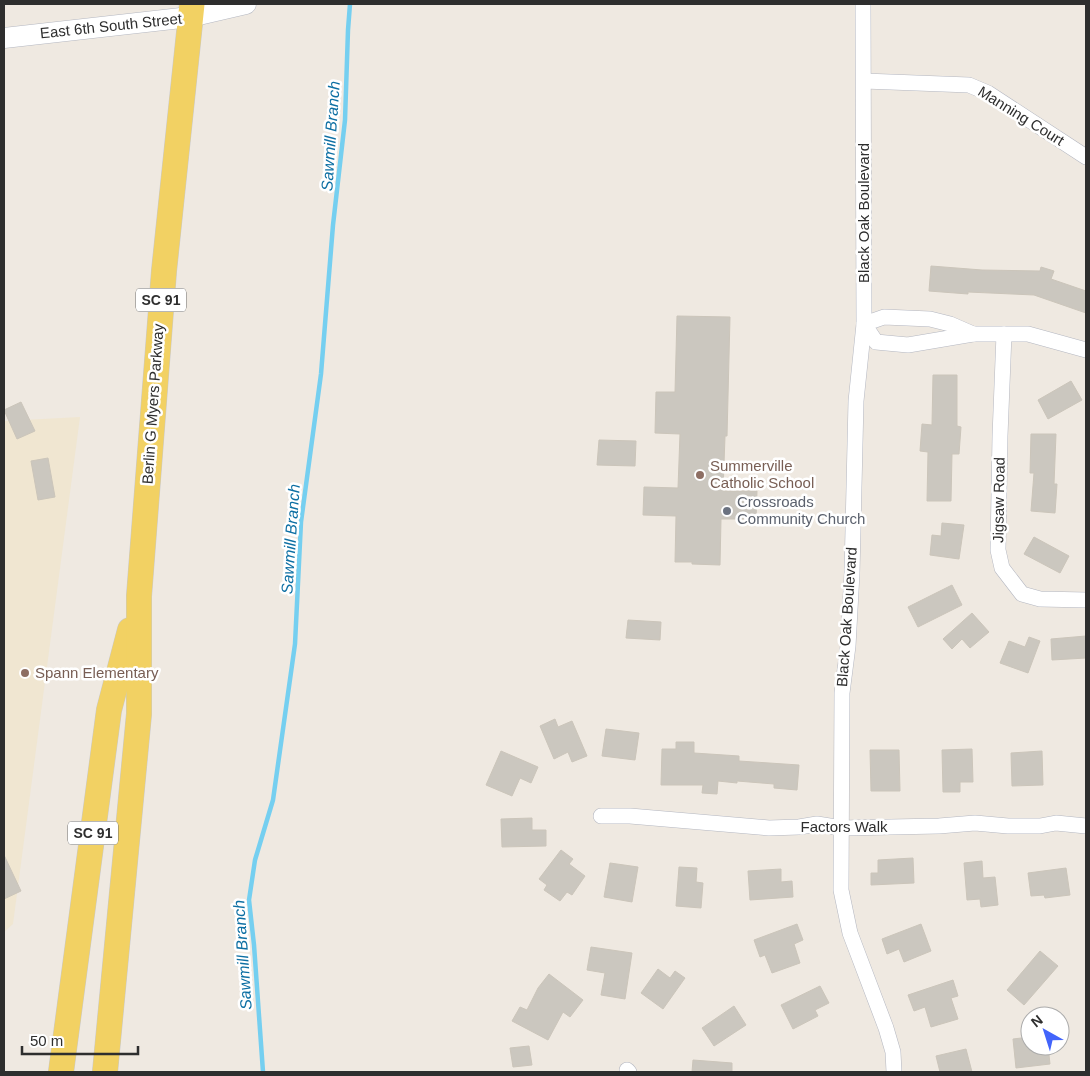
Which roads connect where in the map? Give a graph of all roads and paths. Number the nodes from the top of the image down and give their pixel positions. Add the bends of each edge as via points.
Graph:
1 (246, 4) edge
2 (863, 4) edge
3 (191, 10) edge
4 (4, 38) edge
5 (864, 81) junction
6 (1086, 157) edge
7 (864, 324) junction
8 (973, 334) junction
9 (1004, 334) junction
10 (1086, 350) edge
11 (139, 596) junction
12 (1086, 600) edge
13 (601, 816) dead end
14 (1086, 826) edge
15 (842, 828) junction
16 (61, 1072) edge
17 (105, 1072) edge
18 (894, 1072) edge

1 - 3 street, East 6th South Street
2 - 5 street, Black Oak Boulevard
3 - 4 street, East 6th South Street
3 - 11 main road, Berlin G Myers Parkway / SC 91 via 164,271
5 - 6 street, Manning Court via 969,85 988,93
5 - 7 street, Black Oak Boulevard
7 - 8 street via 884,317 930,319
7 - 8 street via 876,342 908,345
7 - 15 street, Black Oak Boulevard via 856,401 852,572 842,694
8 - 9 street
9 - 10 street via 1028,334
9 - 12 street, Jigsaw Road via 998,550 1002,568 1022,594 1040,599
11 - 16 main road, Berlin G Myers Parkway / SC 91 via 109,710
11 - 17 main road, Berlin G Myers Parkway / SC 91 via 139,714
13 - 15 street, Factors Walk via 769,828 818,824
14 - 15 street, Factors Walk via 975,823
15 - 18 street, Black Oak Boulevard via 841,890 844,910 886,1028

